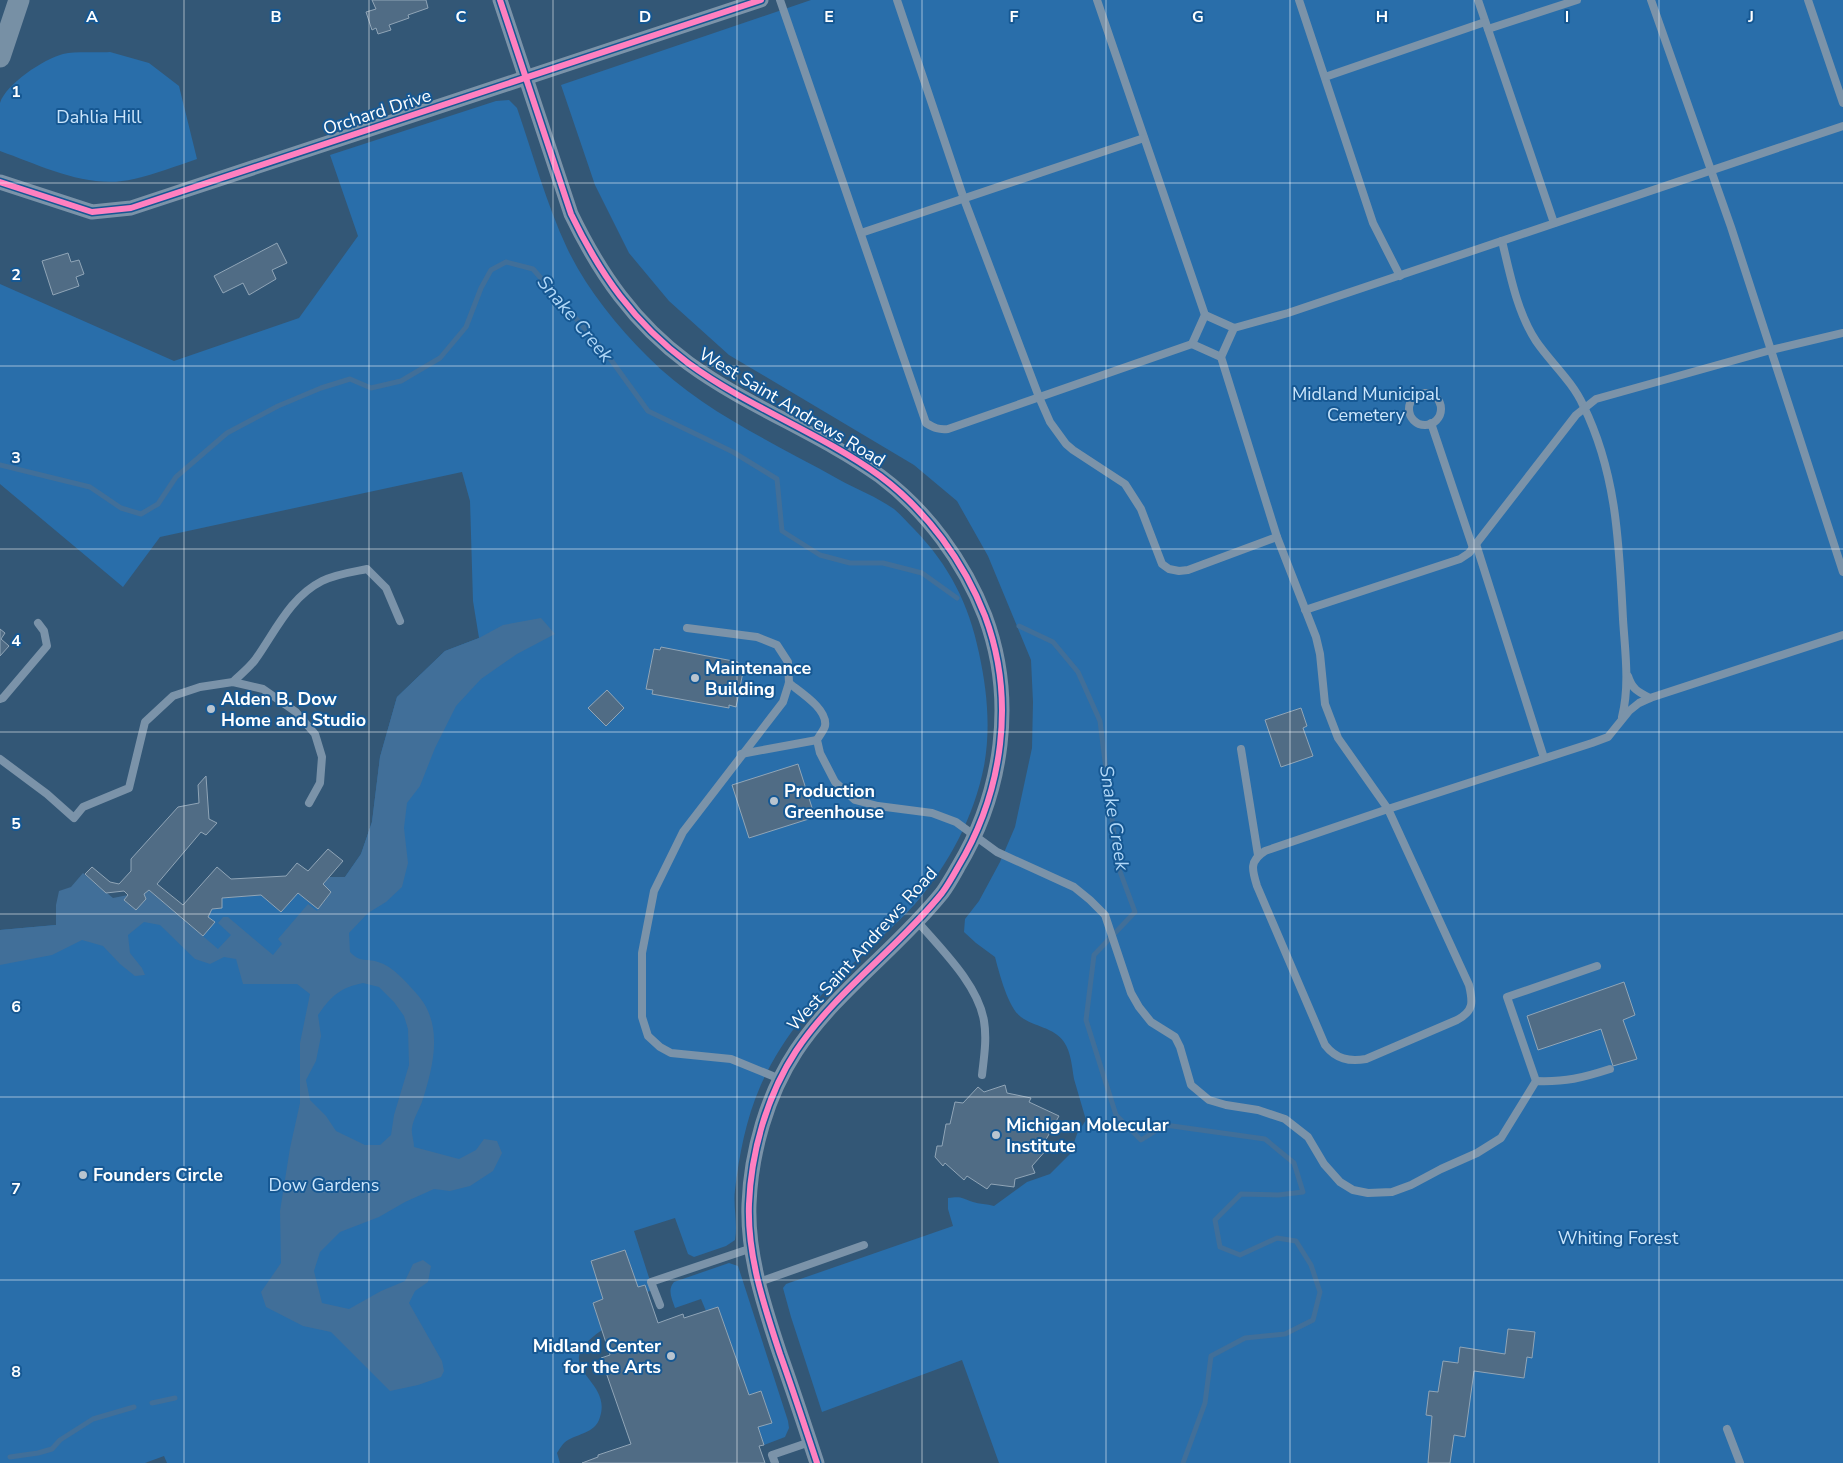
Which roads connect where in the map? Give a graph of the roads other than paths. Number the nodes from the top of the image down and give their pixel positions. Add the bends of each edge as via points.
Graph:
1 (19, 0) edge
2 (500, 0) edge
3 (761, 0) edge
4 (780, 0) edge
5 (897, 0) edge
6 (1097, 0) edge
7 (1299, 0) edge
8 (1478, 0) edge
9 (1577, 0) edge
10 (1651, 0) edge
11 (1808, 0) edge
12 (1486, 26) junction
13 (0, 57) edge
14 (1325, 77) junction
15 (525, 79) junction
16 (1843, 103) edge
17 (1843, 126) edge
18 (1144, 138) junction
19 (1710, 170) junction
20 (0, 182) edge
21 (964, 199) junction
22 (1554, 224) junction
23 (861, 233) junction
24 (1502, 241) junction
25 (1400, 276) junction
26 (1205, 315) junction
27 (1234, 328) junction
28 (1843, 333) edge
29 (1192, 344) junction
30 (1771, 350) junction
31 (1221, 357) junction
32 (1039, 397) junction
33 (1585, 408) junction
34 (1431, 423) junction
35 (1277, 537) junction
36 (1474, 546) junction
37 (1843, 572) edge
38 (1306, 610) junction
39 (400, 621) dead end
40 (38, 623) dead end
41 (687, 628) dead end
42 (1843, 635) edge
43 (1626, 670) junction
44 (233, 682) junction
45 (789, 683) junction
46 (1650, 698) junction
47 (0, 699) edge
48 (1621, 721) junction
49 (817, 740) junction
50 (1240, 749) dead end
51 (741, 754) junction
52 (1544, 758) junction
53 (0, 759) edge
54 (309, 803) dead end
55 (1388, 808) junction
56 (976, 836) junction
57 (1258, 855) junction
58 (917, 921) junction
59 (1597, 966) dead end
60 (1610, 1069) dead end
61 (982, 1075) dead end
62 (780, 1079) junction
63 (1536, 1081) junction
64 (864, 1244) dead end
65 (752, 1248) junction
66 (759, 1282) junction
67 (660, 1305) dead end
68 (1727, 1429) dead end
69 (810, 1442) junction
70 (775, 1463) edge
71 (817, 1463) edge
72 (1740, 1463) edge

1 - 13 street
2 - 15 street, West Saint Andrews Road
3 - 15 street, Orchard Drive
4 - 23 lane
5 - 21 lane
6 - 18 lane
7 - 14 lane
8 - 12 lane
9 - 12 lane
10 - 19 lane
11 - 16 lane
12 - 14 lane
12 - 22 lane
14 - 25 lane via 1373,223
15 - 20 street, Orchard Drive via 131,208 92,212
15 - 56 street, West Saint Andrews Road via 570,214 604,276 630,310 660,340 714,382 881,477 931,524 957,562 984,616 995,648 1002,685 1000,747 990,797
17 - 19 lane
18 - 21 lane
18 - 26 lane
19 - 22 lane
19 - 30 lane
21 - 23 lane
21 - 32 lane
22 - 24 lane
23 - 32 lane via 926,423 933,428 948,430
24 - 25 lane
24 - 33 lane via 1528,326
25 - 27 lane
26 - 27 lane
26 - 29 lane
27 - 31 lane
28 - 30 lane
29 - 31 lane
29 - 32 lane
30 - 33 lane via 1596,399
30 - 37 lane
31 - 35 lane
32 - 35 lane via 1050,422 1066,444 1125,484 1141,509 1162,564 1169,569 1188,570
33 - 36 lane via 1576,415
33 - 43 lane via 1604,462 1616,512
34 - 34 lane via 1439,416 1438,401 1429,393 1417,395 1409,406 1412,418 1424,424
34 - 36 lane
35 - 38 lane
36 - 38 lane via 1460,559
36 - 52 lane
38 - 55 lane via 1321,661 1325,704 1338,738
39 - 44 lane via 386,588 367,569 322,581 302,594 281,619 254,662
40 - 47 lane via 44,631 47,646
41 - 45 lane via 757,636 777,646 788,662
42 - 46 lane
43 - 46 lane via 1631,685
43 - 48 lane via 1626,700
44 - 53 lane via 200,687 173,696 145,722 129,788 83,807 74,818
44 - 54 lane via 264,689 296,712 316,734 322,757 320,783
45 - 49 lane via 824,716 825,726
45 - 51 lane via 783,702
46 - 48 lane via 1639,703
48 - 52 lane via 1608,737
49 - 51 lane
49 - 56 lane via 835,782 855,800 932,813 956,822
50 - 57 lane
51 - 62 lane via 683,832 654,891 642,953 642,1017 648,1036 671,1053 731,1059
52 - 55 lane
55 - 57 lane
55 - 57 lane via 1469,985 1471,1007 1467,1015 1457,1020 1366,1058 1340,1058 1325,1045 1253,873 1253,863
56 - 58 street, West Saint Andrews Road via 944,890
56 - 63 lane via 1005,856 1074,888 1105,915 1131,993 1151,1022 1175,1037 1192,1085 1199,1092 1209,1100 1285,1119 1308,1136 1324,1164 1340,1182 1353,1190 1392,1192 1477,1153 1501,1138
58 - 61 lane via 975,994 984,1018 986,1038
58 - 62 street, West Saint Andrews Road via 815,1026
59 - 63 lane via 1507,997
60 - 63 lane via 1569,1080
62 - 65 street, West Saint Andrews Road via 768,1108 753,1171 749,1205
64 - 66 lane
65 - 66 street, West Saint Andrews Road
65 - 67 lane via 651,1282
66 - 69 street, West Saint Andrews Road
68 - 72 lane
69 - 70 lane via 772,1455
69 - 71 street, West Saint Andrews Road

